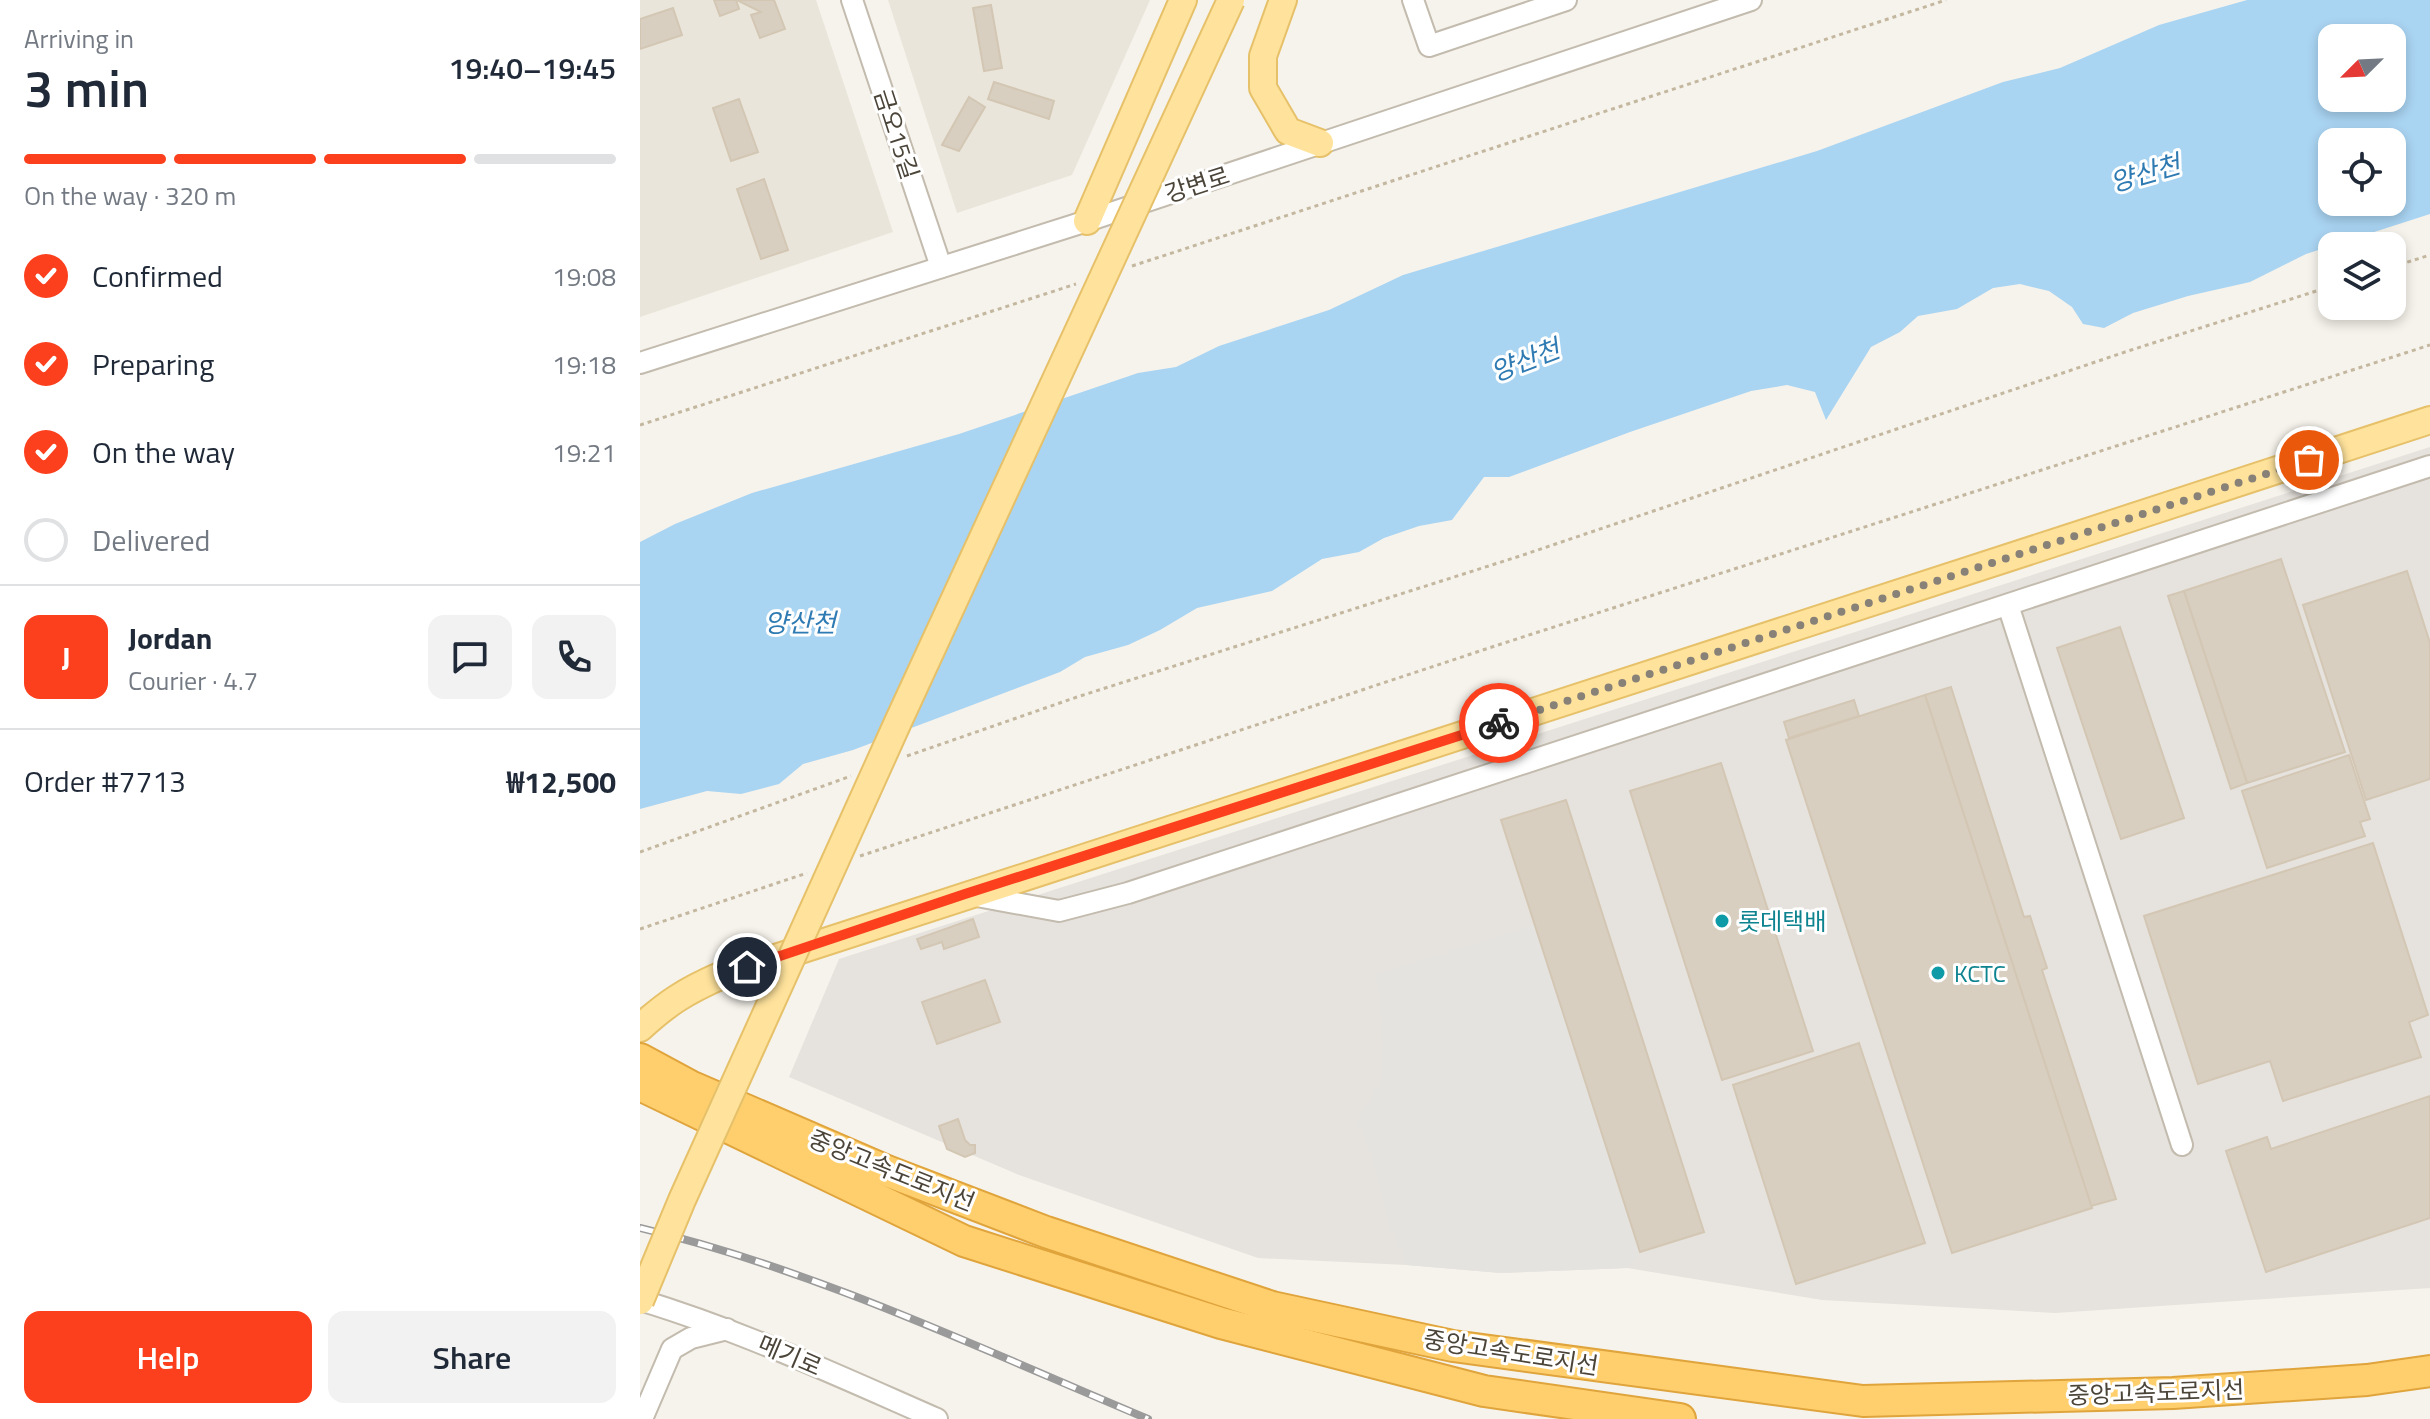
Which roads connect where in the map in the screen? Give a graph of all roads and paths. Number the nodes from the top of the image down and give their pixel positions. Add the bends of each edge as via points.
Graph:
1 (852, 0) edge
2 (1183, 0) edge
3 (1231, 0) edge
4 (1283, 0) edge
5 (1413, 0) edge
6 (1566, 0) edge
7 (1751, 0) edge
8 (1946, 0) edge
9 (1320, 143) junction
10 (1087, 221) junction
11 (2430, 255) edge
12 (2406, 263) edge
13 (941, 267) junction
14 (1122, 270) dead end
15 (1077, 284) dead end
16 (2318, 290) edge
17 (2430, 345) edge
18 (640, 363) edge
19 (2430, 420) edge
20 (640, 425) edge
21 (2430, 466) edge
22 (2008, 605) junction
23 (896, 760) dead end
24 (851, 776) dead end
25 (640, 852) edge
26 (852, 858) dead end
27 (807, 873) dead end
28 (965, 894) junction
29 (641, 928) edge
30 (640, 1028) edge
31 (640, 1059) edge
32 (640, 1085) edge
33 (682, 1094) junction
34 (2182, 1145) dead end
35 (640, 1300) edge
36 (727, 1329) junction
37 (2430, 1371) edge
38 (642, 1419) edge
39 (937, 1419) edge
40 (1680, 1419) edge

1 - 13 street, 금오15길
2 - 10 main road
3 - 35 main road, bridge via 898,722
4 - 9 main road via 1263,56 1263,88 1288,131
5 - 6 street via 1429,46
7 - 9 street, 강변로
8 - 14 path
9 - 10 street, 강변로
10 - 13 street, 강변로
11 - 12 path
13 - 18 street, 강변로
15 - 20 path
16 - 23 path
17 - 26 path
19 - 28 main road
21 - 22 street
22 - 28 street via 1128,893 1059,911
22 - 34 street
24 - 25 path
27 - 29 path
28 - 30 main road via 720,976 686,991
31 - 33 highway, 중앙고속도로지선
32 - 33 highway, 중앙고속도로지선
33 - 37 highway, 중앙고속도로지선 via 1046,1232 1272,1307 1453,1346 1863,1401 2173,1393
33 - 40 highway, 중앙고속도로지선 via 964,1241 1221,1323 1484,1391
35 - 36 street, 메기로
36 - 38 street via 672,1349
36 - 39 street, 메기로

